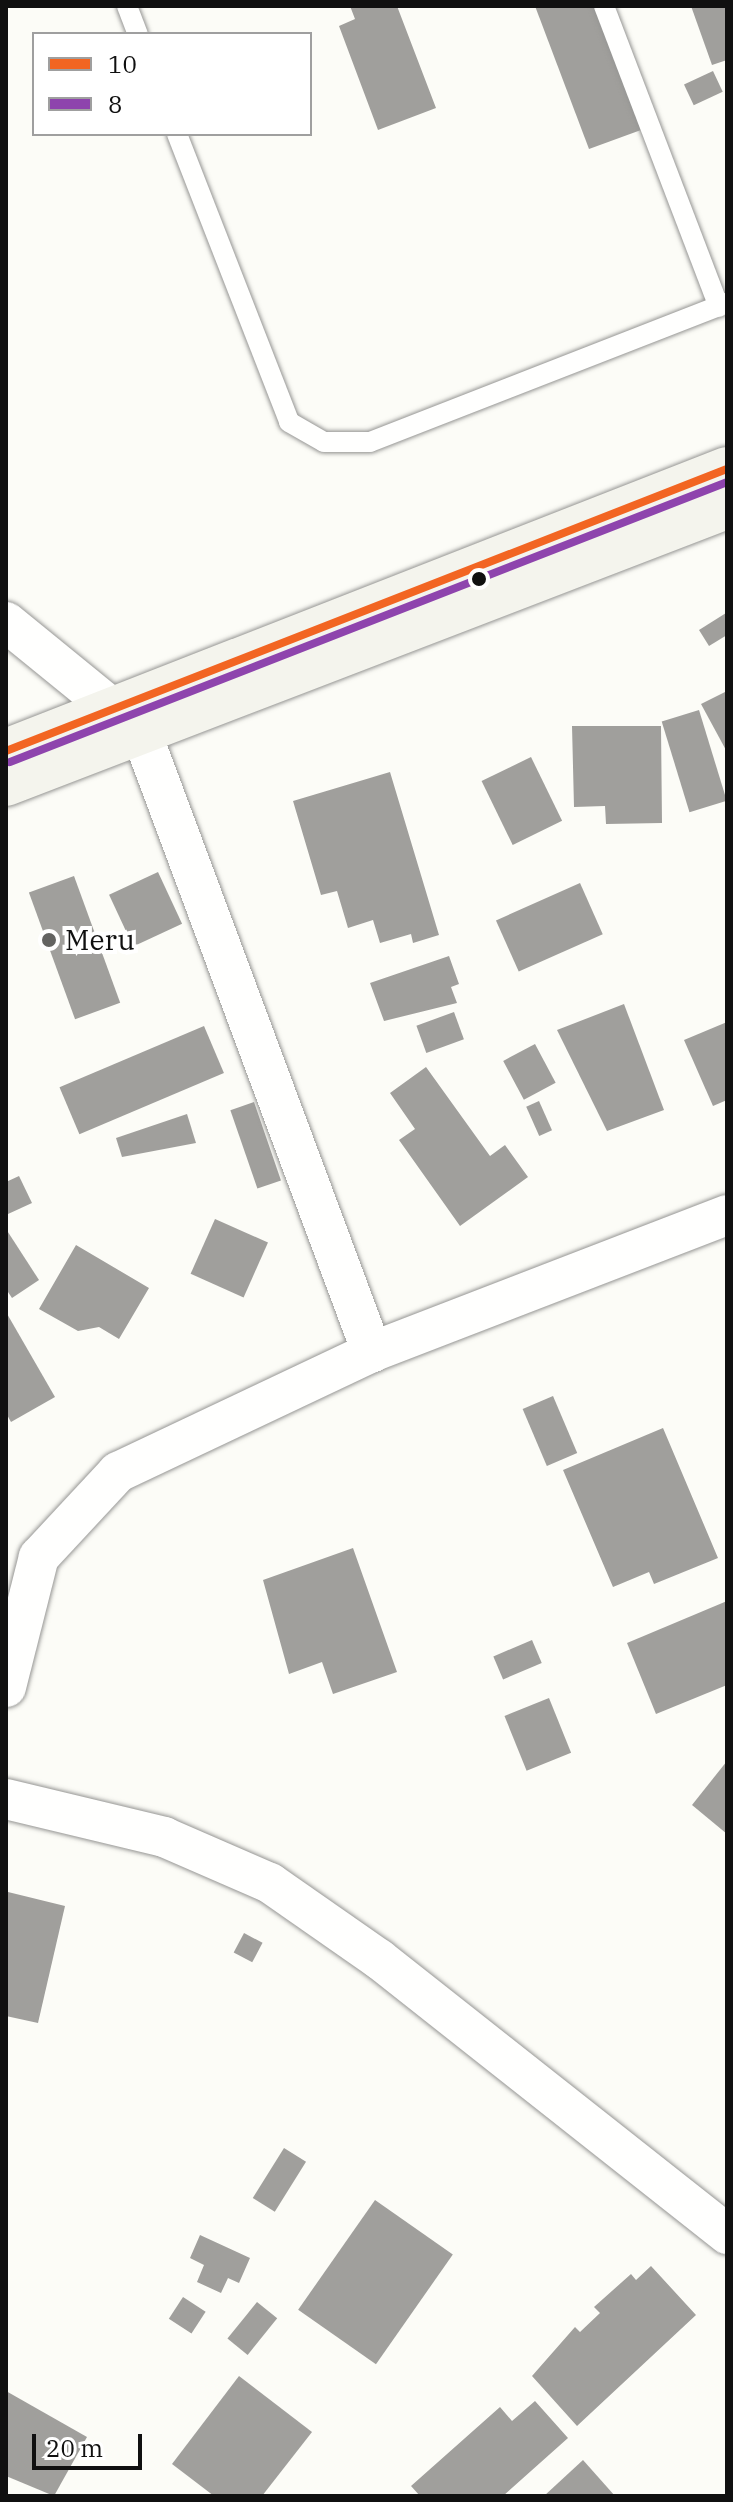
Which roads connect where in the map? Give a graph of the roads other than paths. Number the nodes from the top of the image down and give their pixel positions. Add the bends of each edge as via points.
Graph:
1 (127, 6) edge
2 (604, 6) edge
3 (137, 32) edge
4 (178, 136) edge
5 (723, 305) edge
6 (727, 469) edge
7 (727, 507) edge
8 (6, 622) edge
9 (129, 720) junction
10 (6, 751) edge
11 (6, 784) edge
12 (727, 1215) edge
13 (372, 1352) junction
14 (6, 1687) edge
15 (6, 1799) edge
16 (727, 2234) edge

1 - 3 lane
2 - 5 lane
4 - 5 lane via 289,422 324,442 370,442
6 - 9 main road
7 - 9 main road
8 - 9 street
9 - 10 main road
9 - 11 main road
9 - 13 street
12 - 13 street
13 - 14 street via 118,1472 79,1506 39,1557
15 - 16 street via 164,1837 270,1883 379,1959

